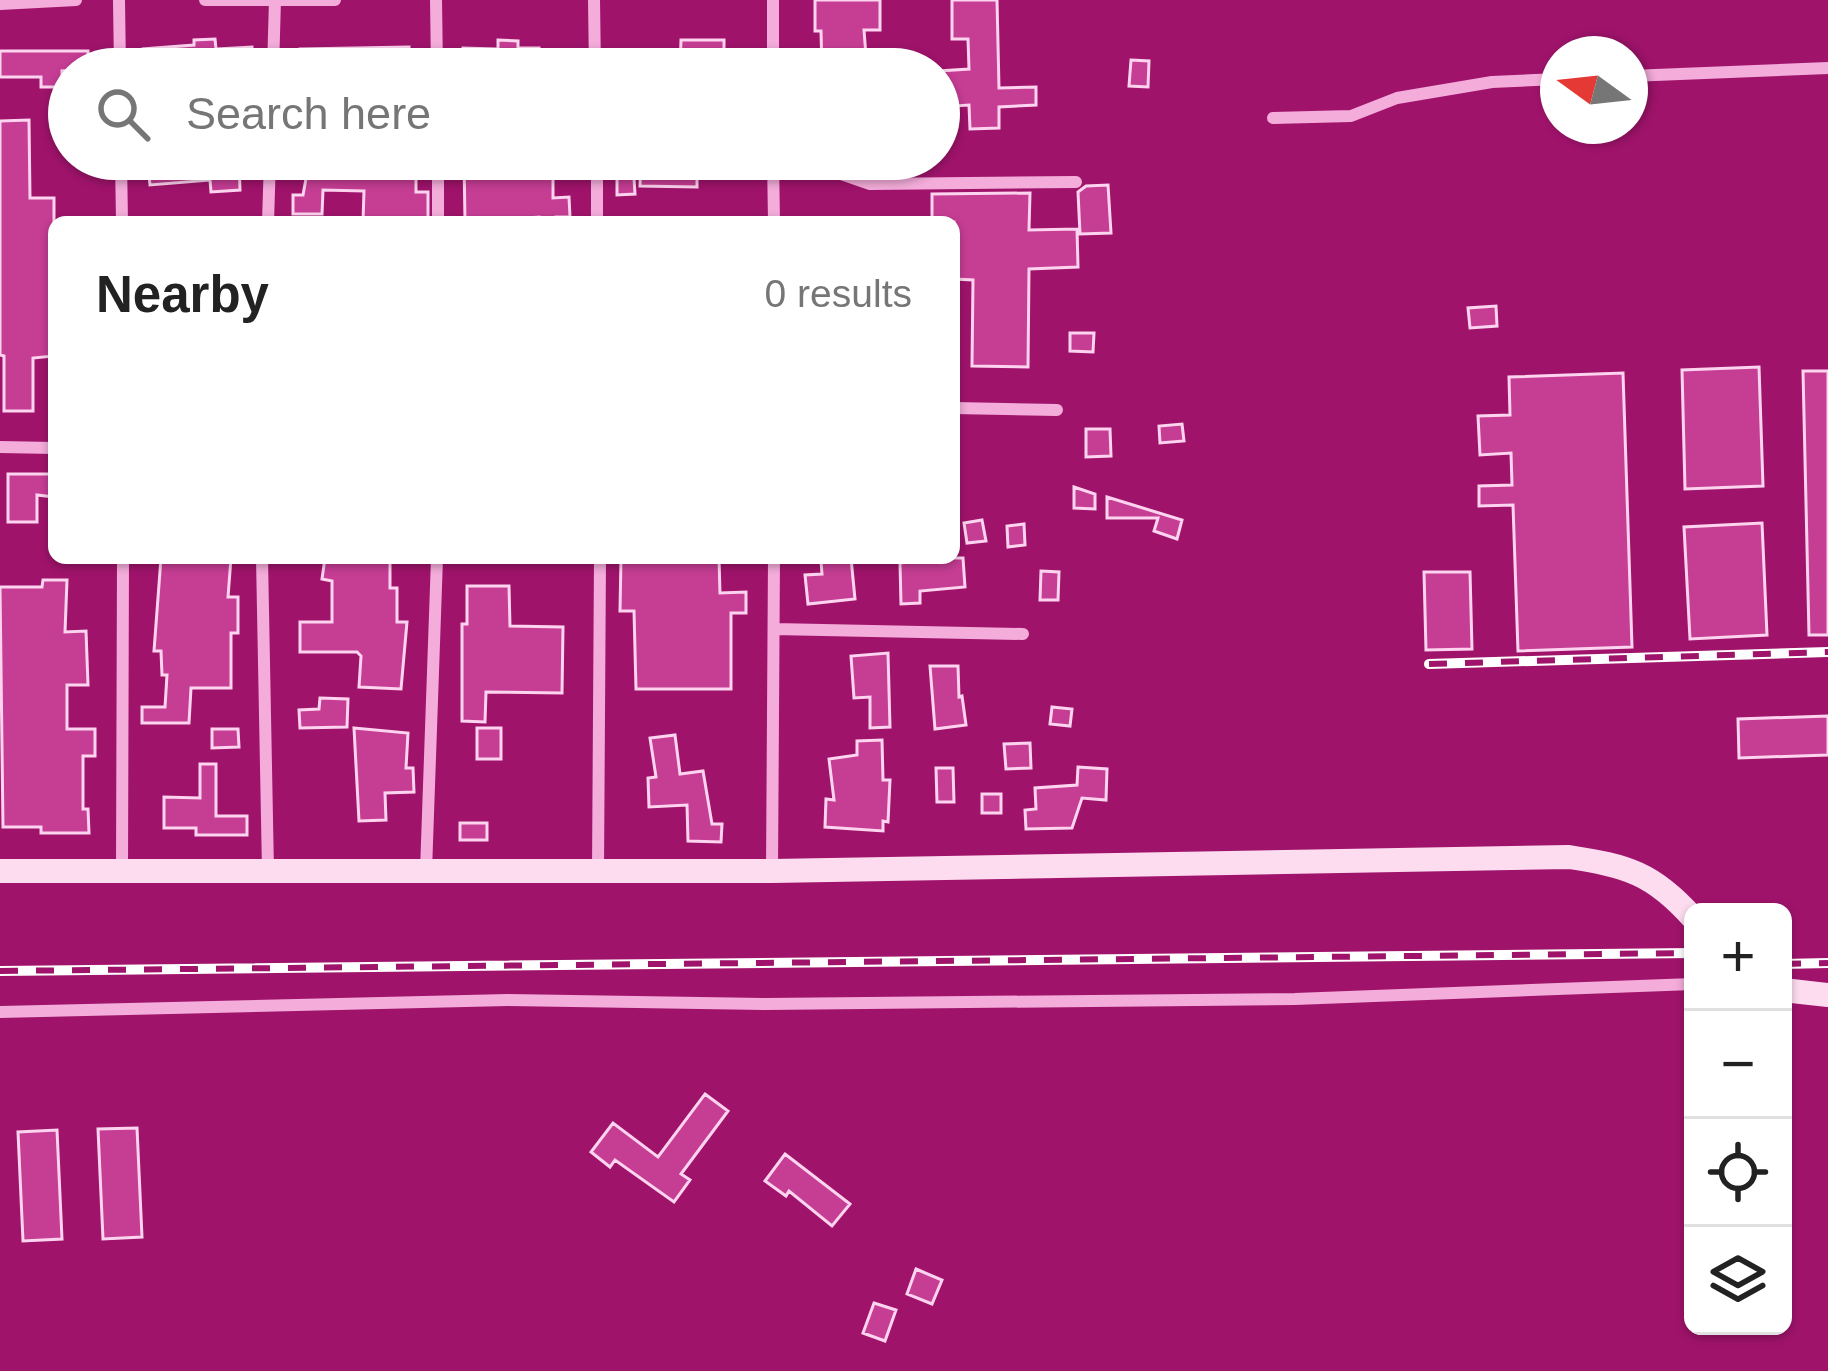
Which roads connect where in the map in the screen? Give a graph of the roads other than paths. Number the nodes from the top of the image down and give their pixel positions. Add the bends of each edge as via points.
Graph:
1 (76, 0) edge
2 (119, 0) edge
3 (205, 0) edge
4 (335, 0) edge
5 (436, 0) edge
6 (594, 0) edge
7 (773, 0) edge
8 (275, 1) edge
9 (0, 4) edge
10 (120, 48) edge
11 (274, 48) edge
12 (437, 48) edge
13 (595, 48) edge
14 (773, 48) edge
15 (1828, 68) edge
16 (1648, 75) edge
17 (1540, 80) edge
18 (1273, 118) dead end
19 (121, 180) edge
20 (269, 180) edge
21 (438, 180) edge
22 (597, 180) edge
23 (773, 180) edge
24 (858, 180) edge
25 (1076, 182) dead end
26 (122, 216) edge
27 (268, 216) edge
28 (438, 216) edge
29 (598, 216) edge
30 (774, 216) edge
31 (960, 408) edge
32 (1057, 410) dead end
33 (0, 447) edge
34 (48, 448) edge
35 (123, 564) edge
36 (262, 564) edge
37 (436, 564) edge
38 (600, 564) edge
39 (774, 564) edge
40 (774, 629) junction
41 (1023, 634) dead end
42 (0, 871) edge
43 (122, 871) junction
44 (268, 871) junction
45 (426, 871) junction
46 (598, 871) junction
47 (772, 871) junction
48 (1684, 908) edge
49 (1684, 983) edge
50 (1792, 990) edge
51 (1828, 995) edge
52 (0, 1012) edge

1 - 9 street
2 - 10 street
3 - 8 street
4 - 8 street
5 - 12 street
6 - 13 street
7 - 14 street
8 - 11 street
15 - 16 street
17 - 18 street via 1397,98 1351,116
19 - 26 street
20 - 27 street
21 - 28 street
22 - 29 street
23 - 30 street
24 - 25 street
31 - 32 street
33 - 34 street
35 - 43 street
36 - 44 street
37 - 45 street
38 - 46 street
39 - 40 street
40 - 41 street
40 - 47 street
42 - 43 street
43 - 44 street
44 - 45 street
45 - 46 street
46 - 47 street
47 - 48 street via 1569,857 1642,873
49 - 52 street via 1295,999 508,1000
50 - 51 street

